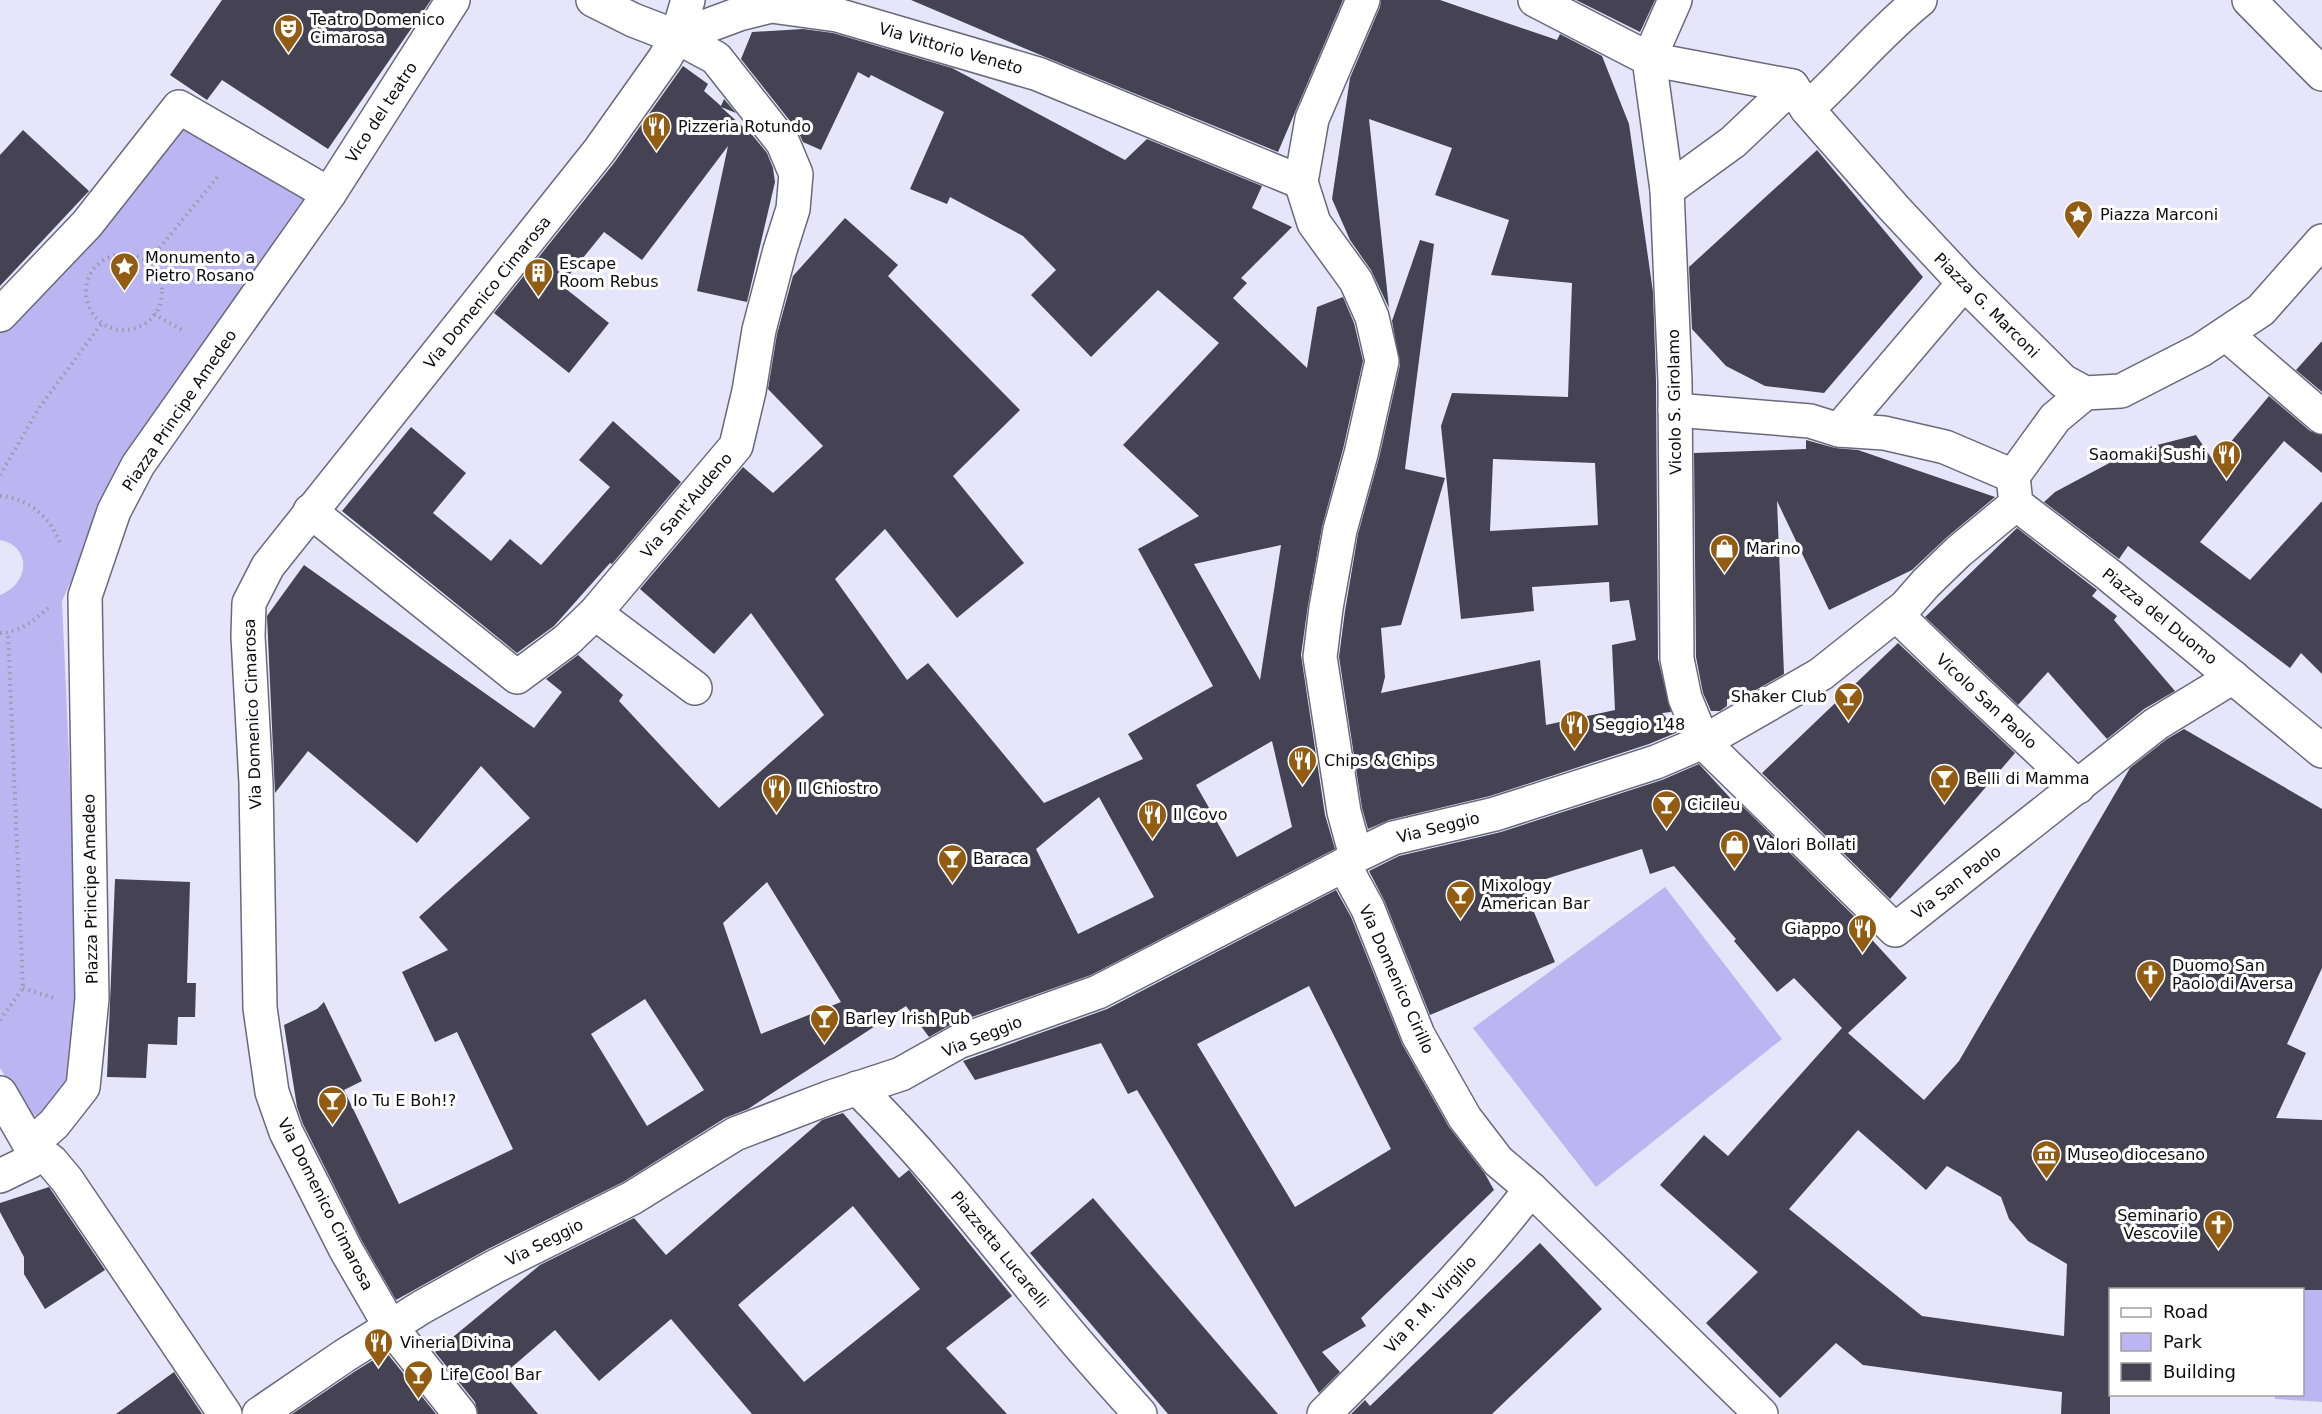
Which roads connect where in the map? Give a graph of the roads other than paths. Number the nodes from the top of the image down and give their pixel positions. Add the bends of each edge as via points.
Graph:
1 (453, 0) edge
2 (593, 0) edge
3 (688, 0) edge
4 (1363, 0) edge
5 (1535, 0) edge
6 (1675, 0) edge
7 (1920, 0) edge
8 (2249, 0) edge
9 (676, 37) junction
10 (1649, 59) junction
11 (2322, 74) edge
12 (1799, 98) junction
13 (1301, 182) junction
14 (1667, 190) junction
15 (329, 194) junction
16 (2322, 241) edge
17 (1964, 284) junction
18 (0, 315) edge
19 (2226, 334) junction
20 (2085, 393) junction
21 (1675, 410) junction
22 (2322, 417) edge
23 (1839, 430) junction
24 (2014, 490) junction
25 (310, 512) junction
26 (595, 613) junction
27 (1896, 614) junction
28 (2233, 676) junction
29 (695, 688) dead end
30 (1703, 742) junction
31 (2322, 751) edge
32 (2078, 787) junction
33 (1350, 861) junction
34 (857, 1088) junction
35 (0, 1093) edge
36 (30, 1145) junction
37 (0, 1176) edge
38 (1531, 1189) junction
39 (390, 1326) junction
40 (276, 1409) edge
41 (225, 1414) edge
42 (460, 1414) edge
43 (1140, 1414) edge
44 (1324, 1414) edge
45 (1761, 1414) edge

1 - 15 street, Vico del teatro
2 - 9 street
3 - 9 street, Via Domenico Cimarosa
4 - 13 street via 1312,119
5 - 10 street
6 - 10 street
7 - 12 street via 1836,83
8 - 11 street
9 - 13 street, Via Vittorio Veneto via 771,6 837,15 1038,74
9 - 25 street, Via Domenico Cimarosa via 599,151
9 - 26 street, Via Sant'Audeno via 716,58 783,143 796,174 793,209 759,330 736,446
10 - 12 street
10 - 14 street, Vicolo S. Girolamo
12 - 14 street
12 - 17 street, Piazza G. Marconi
13 - 33 street, Via Domenico Cirillo via 1314,223 1356,281 1372,317 1382,362 1340,530 1320,657
14 - 21 street, Vicolo S. Girolamo
15 - 18 street via 179,107 87,224
15 - 36 street, Piazza Principe Amedeo via 138,465 114,511 85,596 92,999 83,1087 54,1124
16 - 19 street via 2261,310
17 - 20 street, Piazza G. Marconi via 2063,381
17 - 23 street
19 - 20 street via 2121,391
19 - 22 street
20 - 24 street, Via Seggio via 2055,418
21 - 23 street via 1810,421
21 - 30 street, Vicolo S. Girolamo via 1677,659 1685,698
23 - 24 street via 1884,433 1945,447
24 - 27 street, Via Seggio
24 - 28 street, Piazza del Duomo via 2109,575
25 - 26 street, Via Sant'Audeno via 517,677 567,640
25 - 39 street, Via Domenico Cimarosa via 268,566 249,603 260,1008 272,1092 286,1132
26 - 29 street
27 - 30 street, Via Seggio via 1821,674
27 - 32 street, Vicolo San Paolo
28 - 31 street, Piazza del Duomo
28 - 32 street, Via San Paolo via 2156,724
30 - 32 street, Via San Paolo via 1895,930
30 - 33 street, Via Seggio via 1656,762 1495,814 1393,838
33 - 34 street, Via Seggio via 1098,992 958,1042 901,1074
33 - 38 street, Via Domenico Cirillo via 1418,1035 1465,1118 1498,1161
34 - 39 street, Via Seggio via 735,1134 632,1198 494,1267
34 - 43 street, Piazzetta Lucarelli via 945,1181
35 - 36 street
36 - 37 street via 31,1161
36 - 41 street via 67,1180
38 - 44 street, Via P. M. Virgilio via 1415,1323
38 - 45 street, Via Domenico Cirillo
39 - 40 street, Via Seggio
39 - 42 street, Via Domenico Cimarosa

